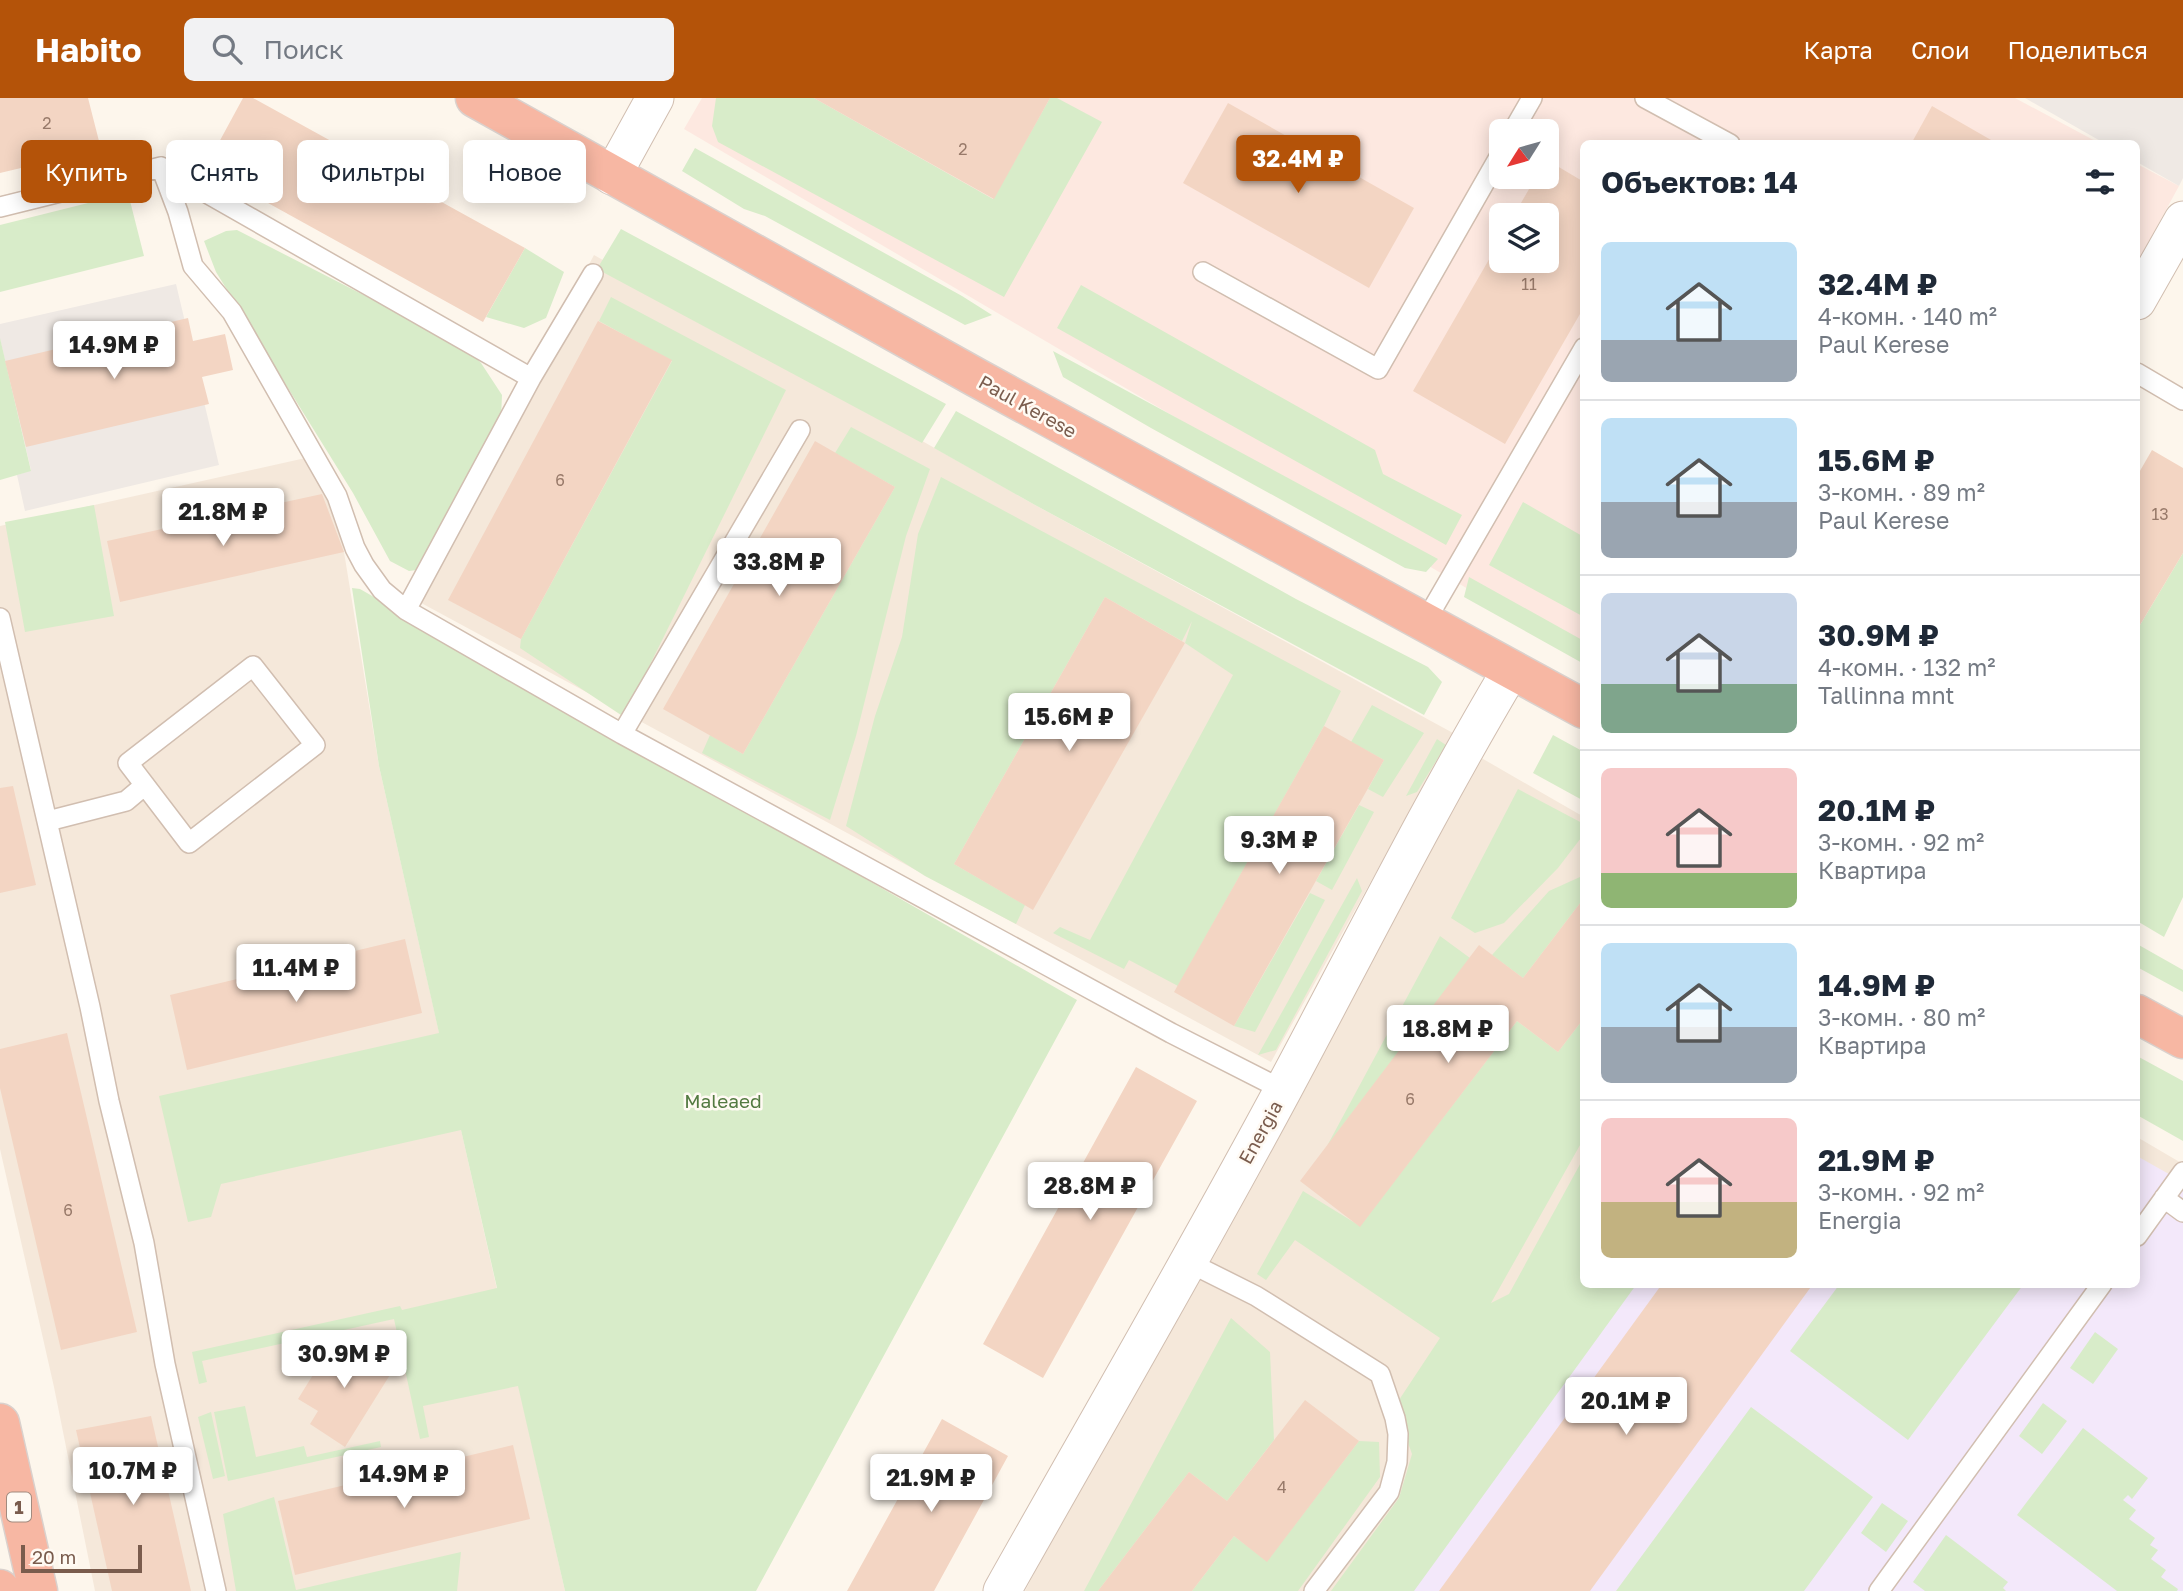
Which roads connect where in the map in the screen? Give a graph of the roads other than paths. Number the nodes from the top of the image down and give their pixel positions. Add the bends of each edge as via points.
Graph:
1 (475, 98) edge
2 (655, 98) edge
3 (1532, 98) edge
4 (1645, 98) edge
5 (1520, 119) edge
6 (1705, 138) edge
7 (161, 167) junction
8 (1489, 175) edge
9 (612, 176) junction
10 (0, 207) edge
11 (2183, 220) edge
12 (1203, 272) dead end
13 (593, 274) dead end
14 (2140, 296) edge
15 (1580, 355) edge
16 (2140, 375) edge
17 (531, 378) junction
18 (2183, 400) edge
19 (800, 430) dead end
20 (406, 610) junction
21 (0, 618) edge
22 (1425, 622) junction
23 (1511, 670) junction
24 (1580, 707) edge
25 (622, 734) junction
26 (145, 785) junction
27 (48, 821) junction
28 (2140, 1016) edge
29 (2183, 1039) edge
30 (1283, 1090) junction
31 (2183, 1172) edge
32 (2164, 1198) junction
33 (2183, 1212) edge
34 (2140, 1232) edge
35 (1188, 1262) junction
36 (2099, 1288) edge
37 (0, 1423) edge
38 (38, 1591) edge
39 (216, 1591) edge
40 (1002, 1591) edge
41 (1314, 1591) edge
42 (1879, 1591) edge

1 - 9 highway, Paul Kerese
2 - 9 street
3 - 5 lane
4 - 6 lane
7 - 10 lane
7 - 17 lane
7 - 20 lane via 193,266 239,323 337,496 364,565 382,590
8 - 12 lane via 1378,369
9 - 22 highway, Paul Kerese
11 - 14 street
13 - 17 lane
15 - 22 lane
16 - 18 lane
17 - 20 lane
19 - 25 lane
20 - 25 lane
21 - 27 lane
22 - 23 highway, Paul Kerese
23 - 24 highway, Paul Kerese
23 - 30 street, Energia via 1464,748
25 - 30 lane
26 - 26 lane via 128,763 254,666 315,745 189,842
26 - 27 lane via 126,800
27 - 39 lane via 144,1243 165,1364
28 - 29 highway
30 - 35 street, Energia
31 - 32 lane
32 - 33 lane
32 - 34 lane
35 - 40 street, Energia
35 - 41 lane via 1256,1296 1380,1374 1398,1434 1389,1492
36 - 42 lane
37 - 38 highway, 1

